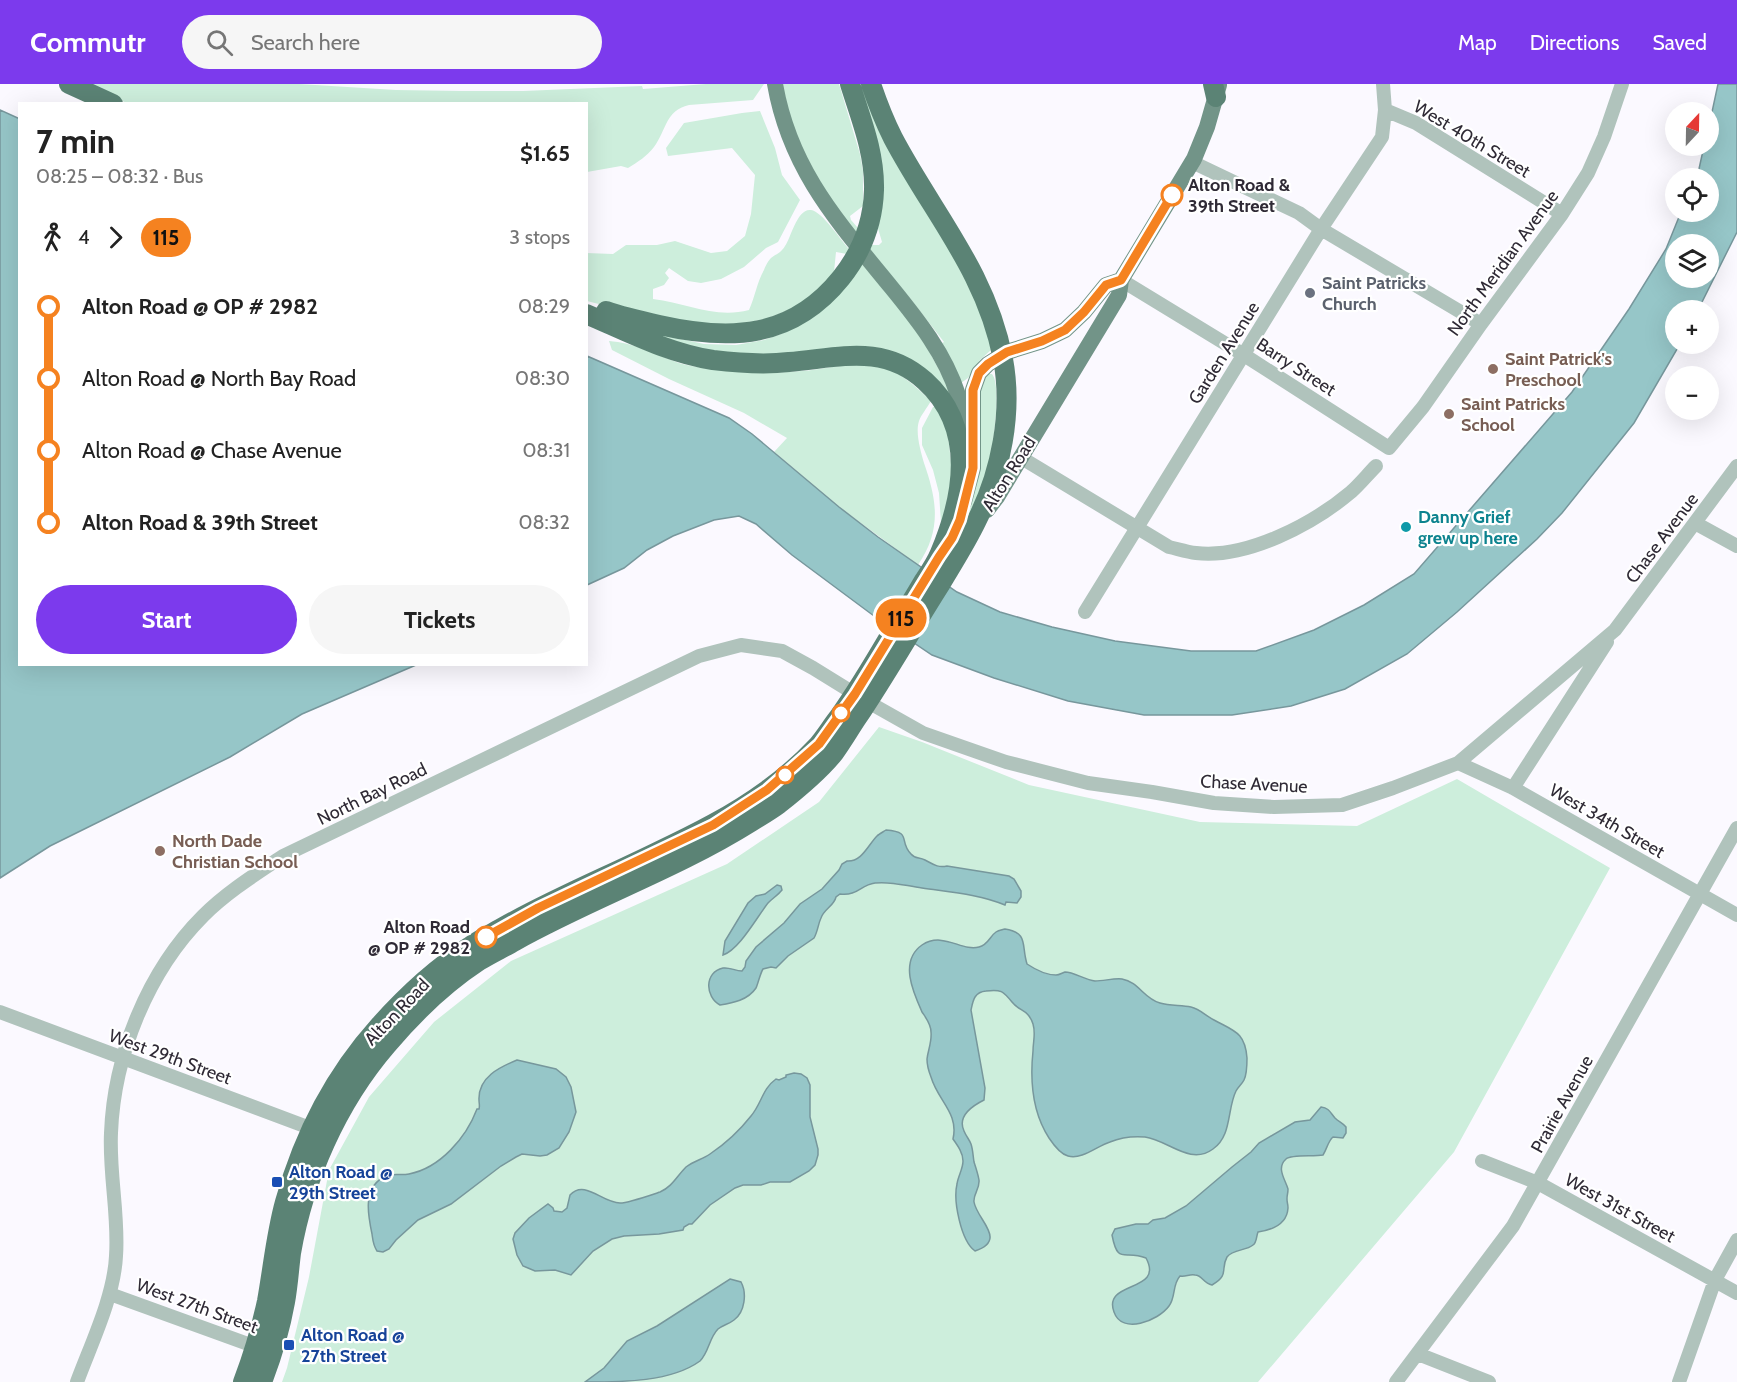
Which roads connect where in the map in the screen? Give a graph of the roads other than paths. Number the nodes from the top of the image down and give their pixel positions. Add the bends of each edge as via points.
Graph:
1 (69, 84) edge
2 (775, 84) edge
3 (850, 84) edge
4 (871, 84) edge
5 (1383, 84) edge
6 (1622, 84) edge
7 (1216, 88) edge
8 (109, 102) edge
9 (1385, 110) junction
10 (1192, 162) junction
11 (1562, 214) junction
12 (1321, 229) junction
13 (1121, 280) junction
14 (588, 305) edge
15 (588, 315) edge
16 (1481, 324) junction
17 (1002, 355) junction
18 (1244, 355) junction
19 (1389, 448) joint
20 (1020, 457) junction
21 (1376, 466) dead end
22 (1737, 466) edge
23 (965, 496) junction
24 (1695, 523) junction
25 (1136, 528) junction
26 (972, 530) junction
27 (1737, 546) edge
28 (945, 561) junction
29 (1085, 612) dead end
30 (1615, 630) junction
31 (861, 698) junction
32 (1458, 762) junction
33 (1513, 788) junction
34 (1737, 828) edge
35 (1700, 894) junction
36 (1737, 915) edge
37 (0, 1012) edge
38 (122, 1058) junction
39 (319, 1132) junction
40 (1482, 1161) dead end
41 (1538, 1184) junction
42 (1737, 1240) edge
43 (1715, 1280) junction
44 (1737, 1293) edge
45 (110, 1294) junction
46 (264, 1349) junction
47 (1418, 1354) junction
48 (77, 1382) edge
49 (243, 1382) edge
50 (262, 1382) edge
51 (1396, 1382) edge
52 (1489, 1382) edge
53 (1679, 1382) edge

1 - 8 highway
2 - 23 main road via 786,130 813,186 918,321 953,382 966,444
3 - 14 highway via 872,159 873,203 864,241 850,266 825,296 792,318 738,334 667,327
4 - 17 highway via 901,152 977,280
5 - 9 street, West 40th Street
6 - 11 street, North Meridian Avenue via 1592,164
7 - 10 main road, Alton Road
9 - 11 street, West 40th Street via 1416,123
9 - 12 street, Garden Avenue via 1382,136
10 - 12 street via 1299,213
10 - 13 main road, Alton Road
11 - 16 street, North Meridian Avenue
12 - 16 street
12 - 18 street, Garden Avenue
13 - 17 main road, Alton Road via 1106,285 1065,330
13 - 18 street, Barry Street
13 - 20 main road, Alton Road via 1119,295
15 - 28 highway via 662,347 698,357 775,363 865,355 892,360 913,371 949,409 960,442 957,499
16 - 19 street, North Meridian Avenue
17 - 23 main road, Alton Road via 981,370 973,386 973,463
17 - 26 highway via 1006,394 1000,451 989,492
18 - 19 street, Barry Street
18 - 25 street, Garden Avenue
20 - 25 street
20 - 26 main road, Alton Road
21 - 25 street via 1350,492 1305,524 1265,543 1231,552 1197,553 1169,547
22 - 24 street, Chase Avenue
23 - 28 main road, Alton Road
24 - 27 street
24 - 30 street, Chase Avenue
25 - 29 street, Garden Avenue
26 - 28 highway, Alton Road
28 - 31 highway, Alton Road
30 - 32 street, Chase Avenue
30 - 33 street, Chase Avenue
31 - 32 street, Chase Avenue via 923,733 1006,762 1088,783 1215,803 1274,807 1342,805
31 - 38 street, North Bay Road via 782,651 741,645 699,656 283,856 236,888 181,941 153,984
31 - 39 highway, Alton Road via 819,744 767,790 713,825 538,908 469,946 414,990 348,1065
32 - 33 street, West 34th Street
33 - 35 street, West 34th Street
34 - 35 street, Prairie Avenue
35 - 36 street, West 34th Street
35 - 41 street, Prairie Avenue
37 - 38 street, West 29th Street
38 - 39 street, West 29th Street
38 - 45 street, North Bay Road via 110,1134 116,1257
39 - 46 highway, Alton Road via 316,1165 292,1251 286,1300
40 - 41 street, West 31st Street
41 - 43 street, West 31st Street
41 - 47 street, Prairie Avenue via 1513,1226
42 - 43 street
43 - 44 street, West 31st Street
43 - 53 street
45 - 46 street, West 27th Street
45 - 48 street, North Bay Road
46 - 49 highway, Alton Road
46 - 50 highway, Alton Road
47 - 51 street, Prairie Avenue
47 - 52 street

